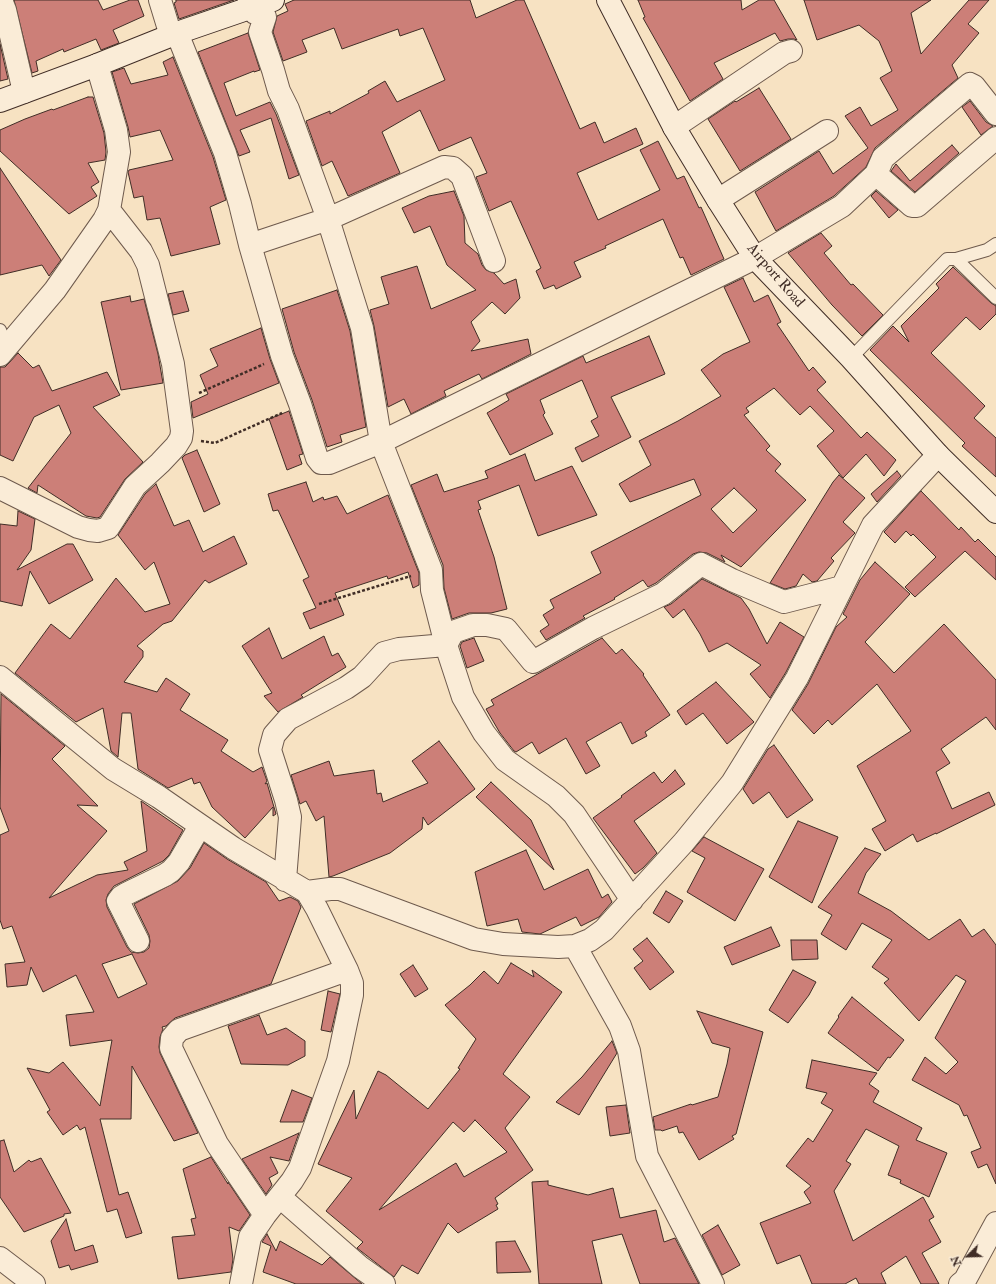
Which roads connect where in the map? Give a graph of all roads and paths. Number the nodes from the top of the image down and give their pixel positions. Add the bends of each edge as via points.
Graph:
1 (1, 0) edge
2 (160, 0) edge
3 (274, 0) edge
4 (608, 0) edge
5 (250, 4) edge
6 (174, 35) junction
7 (791, 51) dead end
8 (97, 65) junction
9 (24, 92) junction
10 (0, 100) edge
11 (996, 114) edge
12 (674, 127) junction
13 (827, 131) dead end
14 (996, 138) edge
15 (876, 174) junction
16 (718, 200) junction
17 (109, 210) junction
18 (328, 219) junction
19 (996, 244) edge
20 (250, 245) junction
21 (755, 258) junction
22 (956, 259) junction
23 (494, 261) dead end
24 (996, 298) edge
25 (2, 344) edge
26 (282, 356) junction
27 (851, 358) junction
28 (178, 402) junction
29 (300, 404) junction
30 (181, 438) junction
31 (381, 442) junction
32 (938, 455) junction
33 (0, 488) edge
34 (996, 512) edge
35 (431, 570) junction
36 (842, 587) junction
37 (319, 604) dead end
38 (446, 645) junction
39 (0, 677) edge
40 (200, 826) junction
41 (285, 880) junction
42 (307, 892) junction
43 (632, 900) junction
44 (138, 941) dead end
45 (575, 946) junction
46 (347, 970) junction
47 (280, 1197) junction
48 (265, 1215) junction
49 (996, 1223) edge
50 (0, 1258) edge
51 (34, 1284) edge
52 (241, 1284) edge
53 (384, 1284) edge
54 (713, 1284) edge
55 (960, 1284) edge

1 - 9 street
2 - 6 street
3 - 5 street
4 - 12 street, Airport Road
5 - 6 street
5 - 18 street via 255,13 262,11 265,17 260,32 278,90 288,109
6 - 8 street
6 - 20 street via 225,153
7 - 12 street via 784,53
8 - 9 street
8 - 17 street via 116,130 119,152
9 - 10 street
11 - 15 street via 970,84 883,158
12 - 16 street, Airport Road
13 - 16 street
14 - 15 street via 917,206 912,206
15 - 21 street via 842,206
16 - 21 street, Airport Road
17 - 25 street via 55,290
17 - 28 street via 141,251 148,265 170,350
18 - 20 street
18 - 23 street via 444,167 453,168 462,176
18 - 31 street via 362,328
19 - 22 lane via 987,250
20 - 26 street
21 - 27 street, Airport Road
21 - 31 street
22 - 24 lane
22 - 27 lane via 947,259
26 - 28 path
26 - 29 street
27 - 32 street, Airport Road
28 - 30 street
29 - 30 path via 215,443
29 - 31 street via 317,458 321,463 329,463
30 - 33 street via 160,463 135,486 108,528 98,531 78,526
31 - 35 street
32 - 34 street, Airport Road
32 - 36 street via 873,525
35 - 37 path
35 - 38 street via 432,590
36 - 38 street via 784,602 700,564 663,594 593,628 533,662 506,629 487,625 473,625 453,632
36 - 43 street via 797,678 732,783
38 - 41 street via 399,649 384,653 362,677 288,719 274,735 270,750 290,817
38 - 43 street via 463,697 484,733 505,760 556,796 574,814
39 - 40 street via 113,769
40 - 41 street
40 - 44 street via 171,871 126,894 118,901
41 - 42 street
42 - 45 street via 340,888 474,939 503,944
42 - 46 street
43 - 45 street via 604,930
45 - 54 street via 620,1026 629,1051 647,1156
46 - 47 street via 352,983 352,994 338,1061 300,1168
46 - 48 street via 179,1030 172,1038 171,1048 216,1144
47 - 48 street
47 - 53 street via 360,1267
48 - 52 street via 250,1237
49 - 55 street via 966,1280
50 - 51 street

